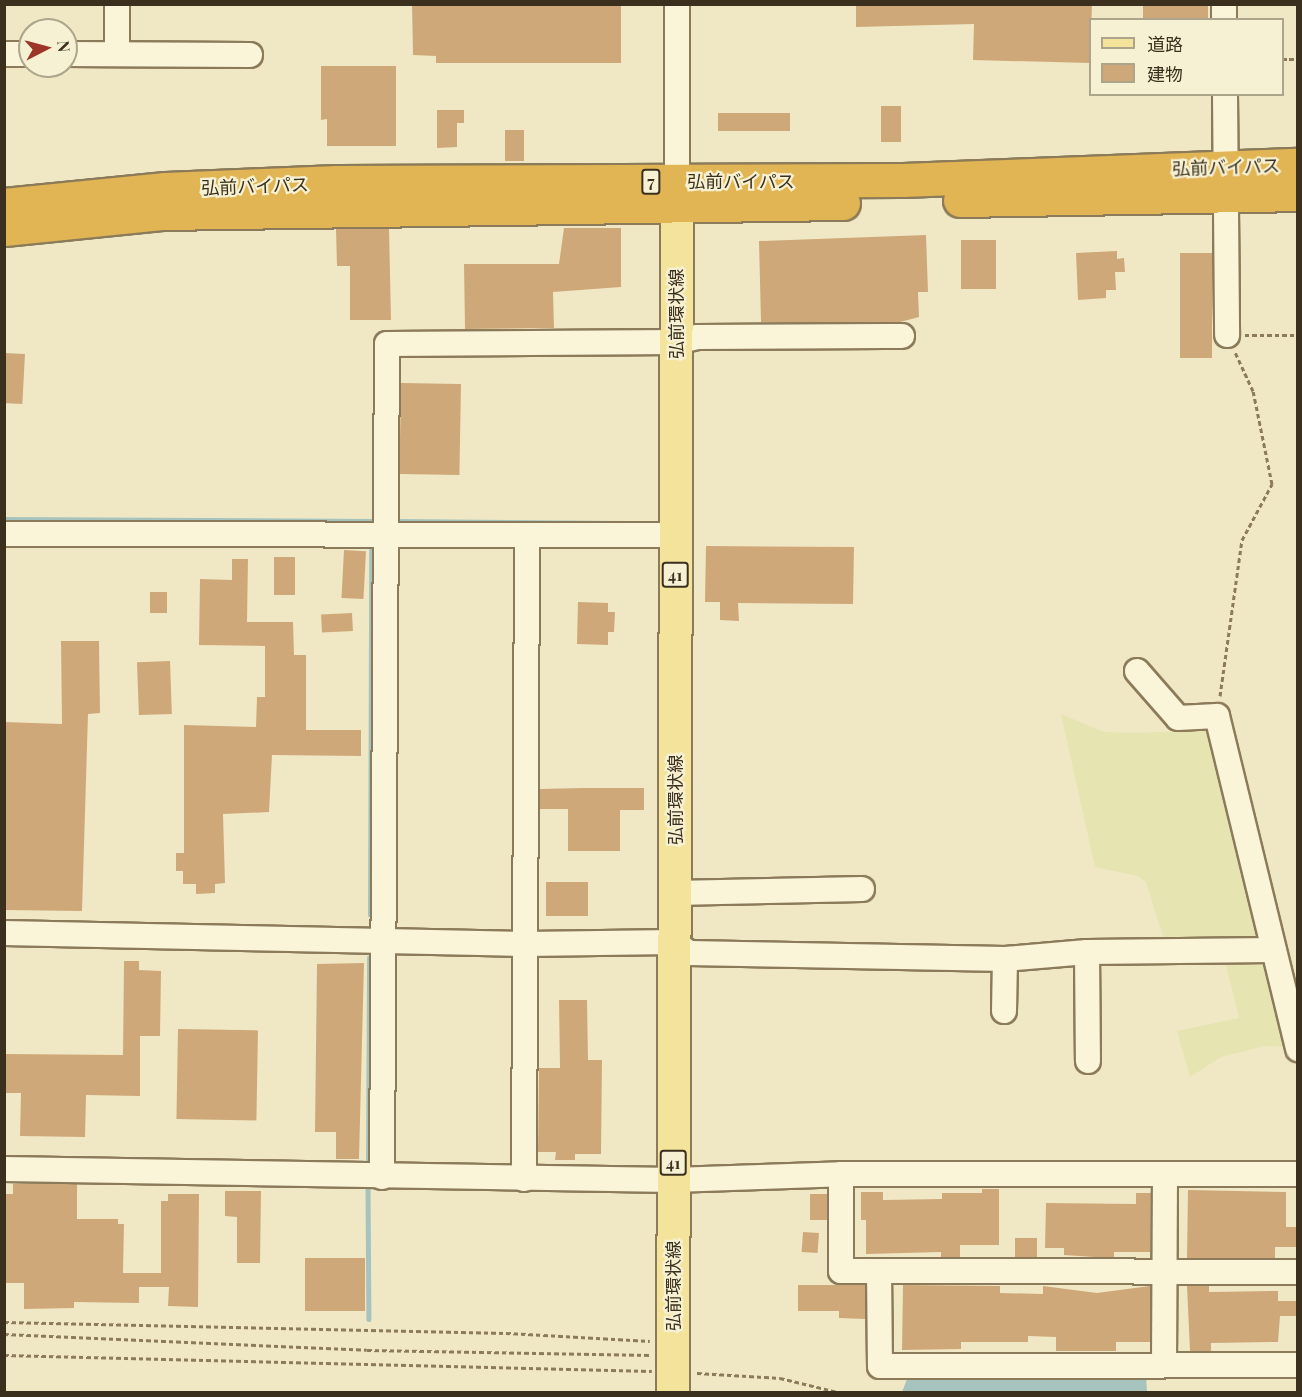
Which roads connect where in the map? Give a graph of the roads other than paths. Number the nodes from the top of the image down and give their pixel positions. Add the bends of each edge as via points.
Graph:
1 (117, 4) edge
2 (677, 4) edge
3 (78, 54) edge
4 (117, 54) junction
5 (249, 55) dead end
6 (1225, 96) edge
7 (1298, 165) edge
8 (1226, 180) junction
9 (677, 194) junction
10 (1298, 194) edge
11 (4, 205) edge
12 (4, 229) edge
13 (1227, 335) road end
14 (902, 336) dead end
15 (676, 342) junction
16 (4, 534) edge
17 (675, 535) junction
18 (387, 536) junction
19 (527, 536) junction
20 (1137, 671) dead end
21 (862, 889) dead end
22 (674, 893) junction
23 (4, 933) edge
24 (384, 940) junction
25 (674, 942) junction
26 (525, 944) junction
27 (1272, 950) junction
28 (1087, 952) junction
29 (1005, 959) junction
30 (1004, 1011) dead end
31 (1298, 1049) edge
32 (1088, 1061) dead end
33 (4, 1169) edge
34 (841, 1174) junction
35 (1165, 1174) junction
36 (1298, 1174) edge
37 (382, 1177) junction
38 (524, 1179) junction
39 (673, 1180) junction
40 (879, 1271) junction
41 (1165, 1272) junction
42 (1298, 1272) edge
43 (1164, 1365) junction
44 (1298, 1365) edge
45 (669, 1375) edge

1 - 4 street
2 - 9 street
3 - 4 street
4 - 5 street
6 - 8 street
7 - 8 highway, 弘前バイパス / 7
8 - 9 highway, 弘前バイパス / 7 via 903,180
8 - 10 highway, 弘前バイパス / 7
8 - 13 street
9 - 11 highway, 弘前バイパス / 7 via 337,182 165,189
9 - 12 highway, 弘前バイパス / 7 via 161,213
9 - 15 main road, 弘前環状線 / 41
14 - 15 street via 697,338
15 - 17 main road, 弘前環状線 / 41
15 - 18 street via 387,344
16 - 18 street
17 - 19 street
17 - 22 main road, 弘前環状線 / 41
18 - 19 street
18 - 24 street
19 - 26 street
20 - 27 street via 1178,718 1217,716
21 - 22 street
22 - 25 main road, 弘前環状線 / 41
23 - 24 street
24 - 26 street
24 - 37 street
25 - 26 street
25 - 29 street via 689,953
25 - 39 main road, 弘前環状線 / 41
26 - 38 street
27 - 28 street
27 - 31 street
28 - 29 street
28 - 32 street
29 - 30 street
33 - 37 street
34 - 35 street
34 - 39 street
34 - 40 street via 841,1271
35 - 36 street
35 - 41 street
37 - 38 street
38 - 39 street
39 - 45 main road, 弘前環状線 / 41
40 - 41 street
40 - 43 street via 880,1366
41 - 42 street
41 - 43 street
43 - 44 street

